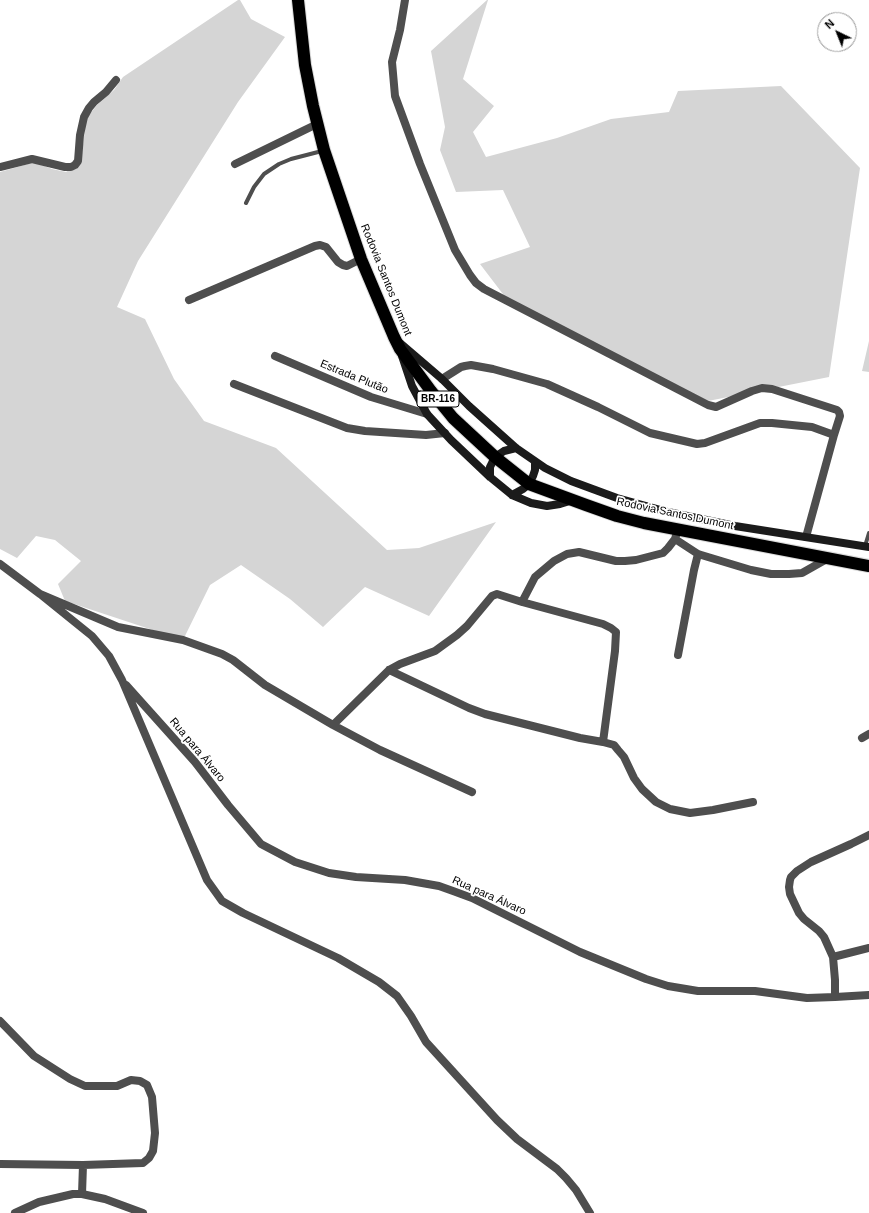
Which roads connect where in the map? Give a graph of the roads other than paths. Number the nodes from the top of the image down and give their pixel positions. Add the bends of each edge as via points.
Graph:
1 (298, 0) edge
2 (405, 0) edge
3 (116, 80) dead end
4 (317, 124) junction
5 (324, 150) junction
6 (235, 164) dead end
7 (0, 168) edge
8 (246, 203) dead end
9 (361, 259) junction
10 (189, 300) dead end
11 (394, 337) junction
12 (400, 349) junction
13 (274, 356) dead end
14 (442, 379) junction
15 (234, 384) dead end
16 (427, 414) junction
17 (445, 433) junction
18 (834, 435) junction
19 (516, 448) junction
20 (495, 457) junction
21 (535, 462) junction
22 (490, 478) junction
23 (528, 484) junction
24 (512, 495) junction
25 (574, 500) junction
26 (869, 533) edge
27 (676, 534) junction
28 (806, 537) junction
29 (867, 547) edge
30 (698, 554) junction
31 (0, 564) edge
32 (869, 566) edge
33 (40, 594) junction
34 (522, 602) junction
35 (678, 654) dead end
36 (389, 670) junction
37 (122, 680) junction
38 (333, 725) junction
39 (603, 742) junction
40 (472, 792) dead end
41 (753, 802) dead end
42 (869, 835) edge
43 (869, 948) edge
44 (833, 956) junction
45 (869, 995) edge
46 (835, 998) junction
47 (0, 1021) edge
48 (0, 1164) edge
49 (82, 1165) junction
50 (82, 1194) junction
51 (15, 1213) edge
52 (143, 1213) edge
53 (590, 1213) edge

1 - 4 highway, Rodovia Santos Dumont / BR-116 via 305,65
2 - 18 street via 392,62 395,96 417,158 455,250 476,283 708,405 716,407 762,388 837,410 840,416
3 - 7 street via 84,117 78,161 75,164 65,167 32,159
4 - 5 highway, Rodovia Santos Dumont / BR-116
4 - 6 street
5 - 8 lane via 290,159 264,174
5 - 9 highway, Rodovia Santos Dumont / BR-116
9 - 10 street via 343,266 326,247 315,246
9 - 11 highway, Rodovia Santos Dumont / BR-116
11 - 12 highway, Rodovia Santos Dumont / BR-116
11 - 14 street
12 - 16 street via 412,386
12 - 20 highway, Rodovia Santos Dumont / BR-116 via 453,418
13 - 16 street, Estrada Plutão via 371,397
14 - 18 street via 465,366 493,369 547,384 650,433 697,444 760,423 772,422 812,427
14 - 19 street
15 - 17 street via 346,428 426,435
16 - 17 street
17 - 22 street
18 - 28 street
19 - 20 street
19 - 21 street
20 - 22 street via 490,467
20 - 23 highway, Rodovia Santos Dumont / BR-116
21 - 23 street via 535,470
21 - 28 street via 571,481 642,506 735,526
22 - 24 street
23 - 24 street
23 - 25 highway, Rodovia Santos Dumont / BR-116
24 - 25 street via 547,506
25 - 27 highway, Rodovia Santos Dumont / BR-116
26 - 29 lane
27 - 30 street
27 - 32 highway, Rodovia Santos Dumont / BR-116
27 - 34 street via 663,553 636,560 616,560 579,552 567,554 554,561 536,577
28 - 29 street
30 - 32 street via 771,574 802,573 825,560
30 - 35 street
31 - 33 street
33 - 37 street via 92,636 109,656
33 - 38 street via 118,627 183,640 222,654 234,660 265,685
34 - 36 street via 496,594 492,596 446,644
34 - 39 street via 603,624 616,632
36 - 38 street
36 - 39 street via 485,714
37 - 46 street, Rua para Álvaro via 195,762 261,844 295,862 343,875 405,880 439,886 472,898 580,952 657,983 698,991 755,991 806,998
37 - 53 street via 207,880 222,901 338,958 379,982 397,996 426,1042 502,1125 566,1178
38 - 40 street via 355,738
39 - 41 street via 614,745 642,789 656,802 670,809 690,813
42 - 44 street via 811,862 791,877 790,894 799,913 819,931
43 - 44 street
44 - 46 street
45 - 46 street, Rua para Álvaro
47 - 49 street via 34,1056 70,1080 85,1086 117,1086 131,1080 147,1084 152,1097 155,1133 153,1151 149,1158 143,1163
48 - 49 street
49 - 50 street
50 - 51 street via 39,1202
50 - 52 street via 105,1199

